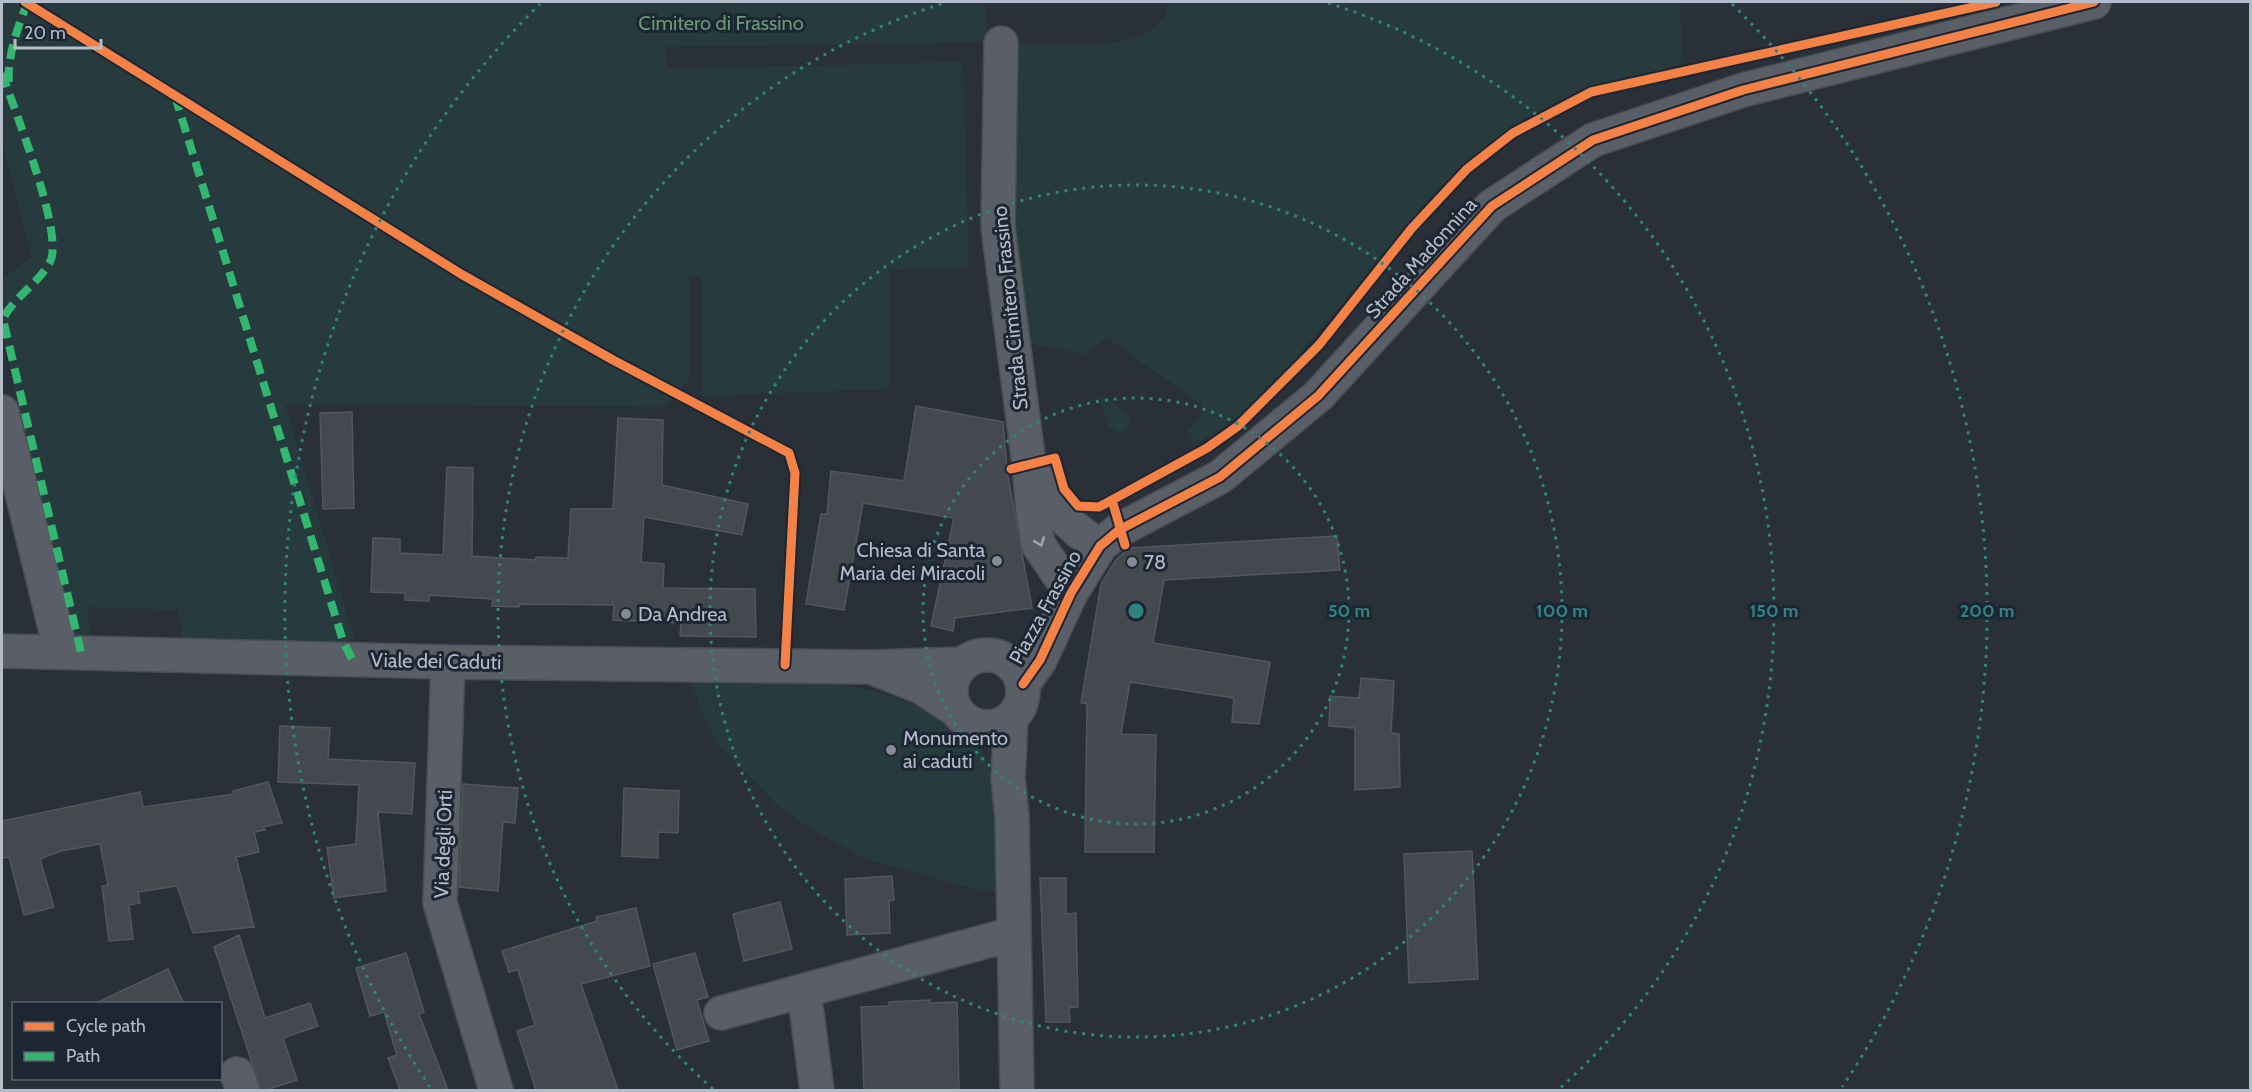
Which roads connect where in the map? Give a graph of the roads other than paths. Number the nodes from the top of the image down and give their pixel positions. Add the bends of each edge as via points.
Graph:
1 (2094, 2) edge
2 (1001, 43) dead end
3 (2, 412) edge
4 (1029, 464) junction
5 (1191, 493) joint
6 (1100, 546) junction
7 (1071, 593) junction
8 (1053, 628) junction
9 (2, 651) edge
10 (61, 652) junction
11 (1000, 657) junction
12 (448, 662) junction
13 (963, 664) junction
14 (871, 667) junction
15 (1023, 684) junction
16 (967, 718) junction
17 (1011, 719) junction
18 (1008, 779) junction
19 (1013, 934) junction
20 (804, 991) junction
21 (721, 1013) dead end
22 (496, 1090) edge
23 (817, 1090) edge
24 (1017, 1090) edge

1 - 5 street, Strada Madonnina via 1743,90 1593,140 1492,206 1318,396 1220,477
2 - 4 street, Strada Cimitero Frassino via 998,227
3 - 10 street
4 - 6 street, Strada Cimitero Frassino via 1047,500 1077,532
4 -> 7 street, Strada Cimitero Frassino via 1038,544
5 - 6 street, Piazza Frassino via 1119,530
6 - 7 street, Piazza Frassino
7 - 8 street, Piazza Frassino
8 - 11 street, Piazza Frassino
8 - 15 street, Piazza Frassino via 1040,660
9 - 10 street, Viale dei Caduti
10 - 12 street, Viale dei Caduti
11 - 13 street via 982,655
11 - 15 street via 1014,667
12 - 14 street, Viale dei Caduti
12 - 22 street, Via degli Orti via 440,903
13 - 14 street, Viale dei Caduti
13 - 16 street via 952,683 952,700
14 - 16 street, Viale dei Caduti via 921,687
15 - 17 street via 1020,707
16 - 17 street via 996,727
16 - 18 street
17 - 18 street
18 - 19 street
19 - 20 street
19 - 24 street
20 - 21 street
20 - 23 street

